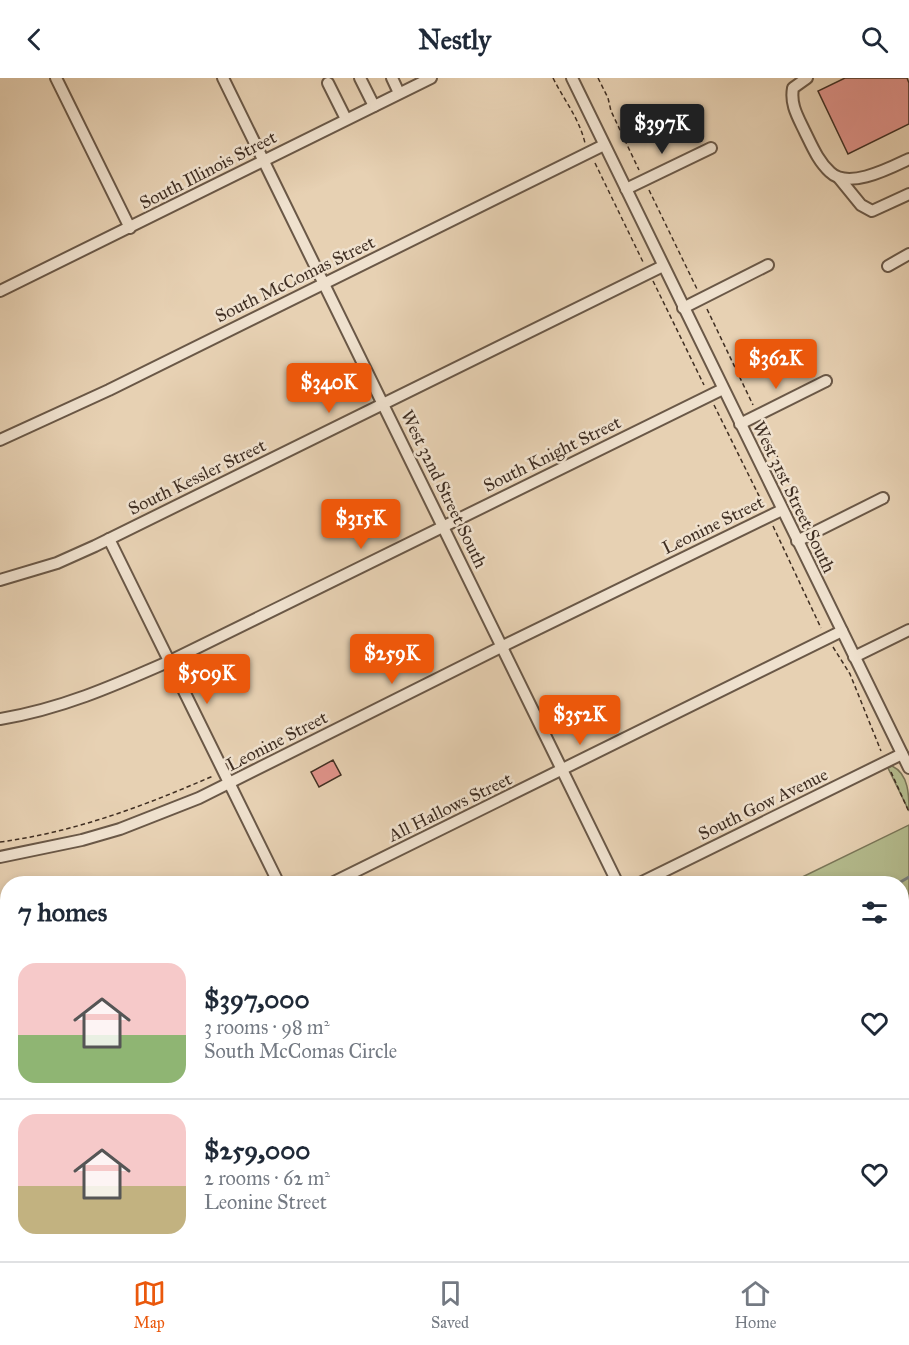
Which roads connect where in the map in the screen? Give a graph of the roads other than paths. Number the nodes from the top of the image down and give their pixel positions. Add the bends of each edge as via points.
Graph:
1 (56, 78) edge
2 (223, 78) edge
3 (360, 78) edge
4 (392, 78) edge
5 (572, 78) edge
6 (807, 78) edge
7 (428, 79) edge
8 (328, 83) dead end
9 (399, 93) junction
10 (374, 106) junction
11 (346, 119) junction
12 (604, 145) junction
13 (711, 148) dead end
14 (909, 159) edge
15 (263, 160) junction
16 (839, 178) junction
17 (626, 189) junction
18 (909, 194) edge
19 (130, 228) junction
20 (909, 254) edge
21 (768, 265) dead end
22 (663, 266) junction
23 (888, 266) dead end
24 (324, 283) junction
25 (0, 291) edge
26 (684, 308) junction
27 (826, 381) dead end
28 (723, 389) junction
29 (383, 403) junction
30 (740, 424) junction
31 (0, 440) edge
32 (883, 498) dead end
33 (782, 510) junction
34 (443, 525) junction
35 (109, 539) junction
36 (797, 541) junction
37 (0, 580) edge
38 (909, 630) edge
39 (842, 631) junction
40 (503, 646) junction
41 (854, 657) junction
42 (170, 661) junction
43 (0, 720) edge
44 (902, 754) junction
45 (909, 768) edge
46 (563, 770) junction
47 (230, 783) junction
48 (0, 856) edge
49 (275, 876) edge
50 (346, 876) edge
51 (614, 876) edge
52 (654, 876) edge

1 - 19 street
2 - 15 street, West 32nd Street South
3 - 10 street
4 - 9 street
5 - 12 street, West 31st Street South
6 - 16 street via 793,88 794,110 816,154
7 - 9 street, South Illinois Street
8 - 11 street
9 - 10 street, South Illinois Street
10 - 11 street, South Illinois Street
11 - 15 street, South Illinois Street
12 - 17 street, West 31st Street South
12 - 24 street, South McComas Street
13 - 17 street
14 - 16 street via 880,172
15 - 19 street, South Illinois Street
15 - 24 street, West 32nd Street South
16 - 18 street via 861,205 872,210
17 - 22 street, West 31st Street South
19 - 25 street, South Illinois Street
20 - 23 street
21 - 26 street
22 - 26 street, West 31st Street South
22 - 29 street, South Kessler Street
24 - 29 street, West 32nd Street South
24 - 31 street, South McComas Street
26 - 28 street, West 31st Street South
27 - 30 street
28 - 30 street, West 31st Street South
28 - 34 street, South Knight Street
29 - 34 street, West 32nd Street South
29 - 35 street, South Kessler Street
30 - 33 street, West 31st Street South
32 - 36 street
33 - 36 street, West 31st Street South
33 - 40 street, Leonine Street
34 - 40 street, West 32nd Street South
34 - 42 street, South Knight Street
35 - 37 street, South Kessler Street via 57,563
35 - 42 street
36 - 39 street, West 31st Street South
38 - 41 street
39 - 41 street, West 31st Street South
39 - 46 street, All Hallows Street
40 - 46 street, West 32nd Street South
40 - 47 street, Leonine Street
41 - 44 street, West 31st Street South
42 - 43 street, South Knight Street via 93,695
42 - 47 street
44 - 45 street, West 31st Street South
44 - 52 street, South Gow Avenue
46 - 50 street, All Hallows Street
46 - 51 street, West 32nd Street South
47 - 48 street, Leonine Street via 120,829
47 - 49 street

